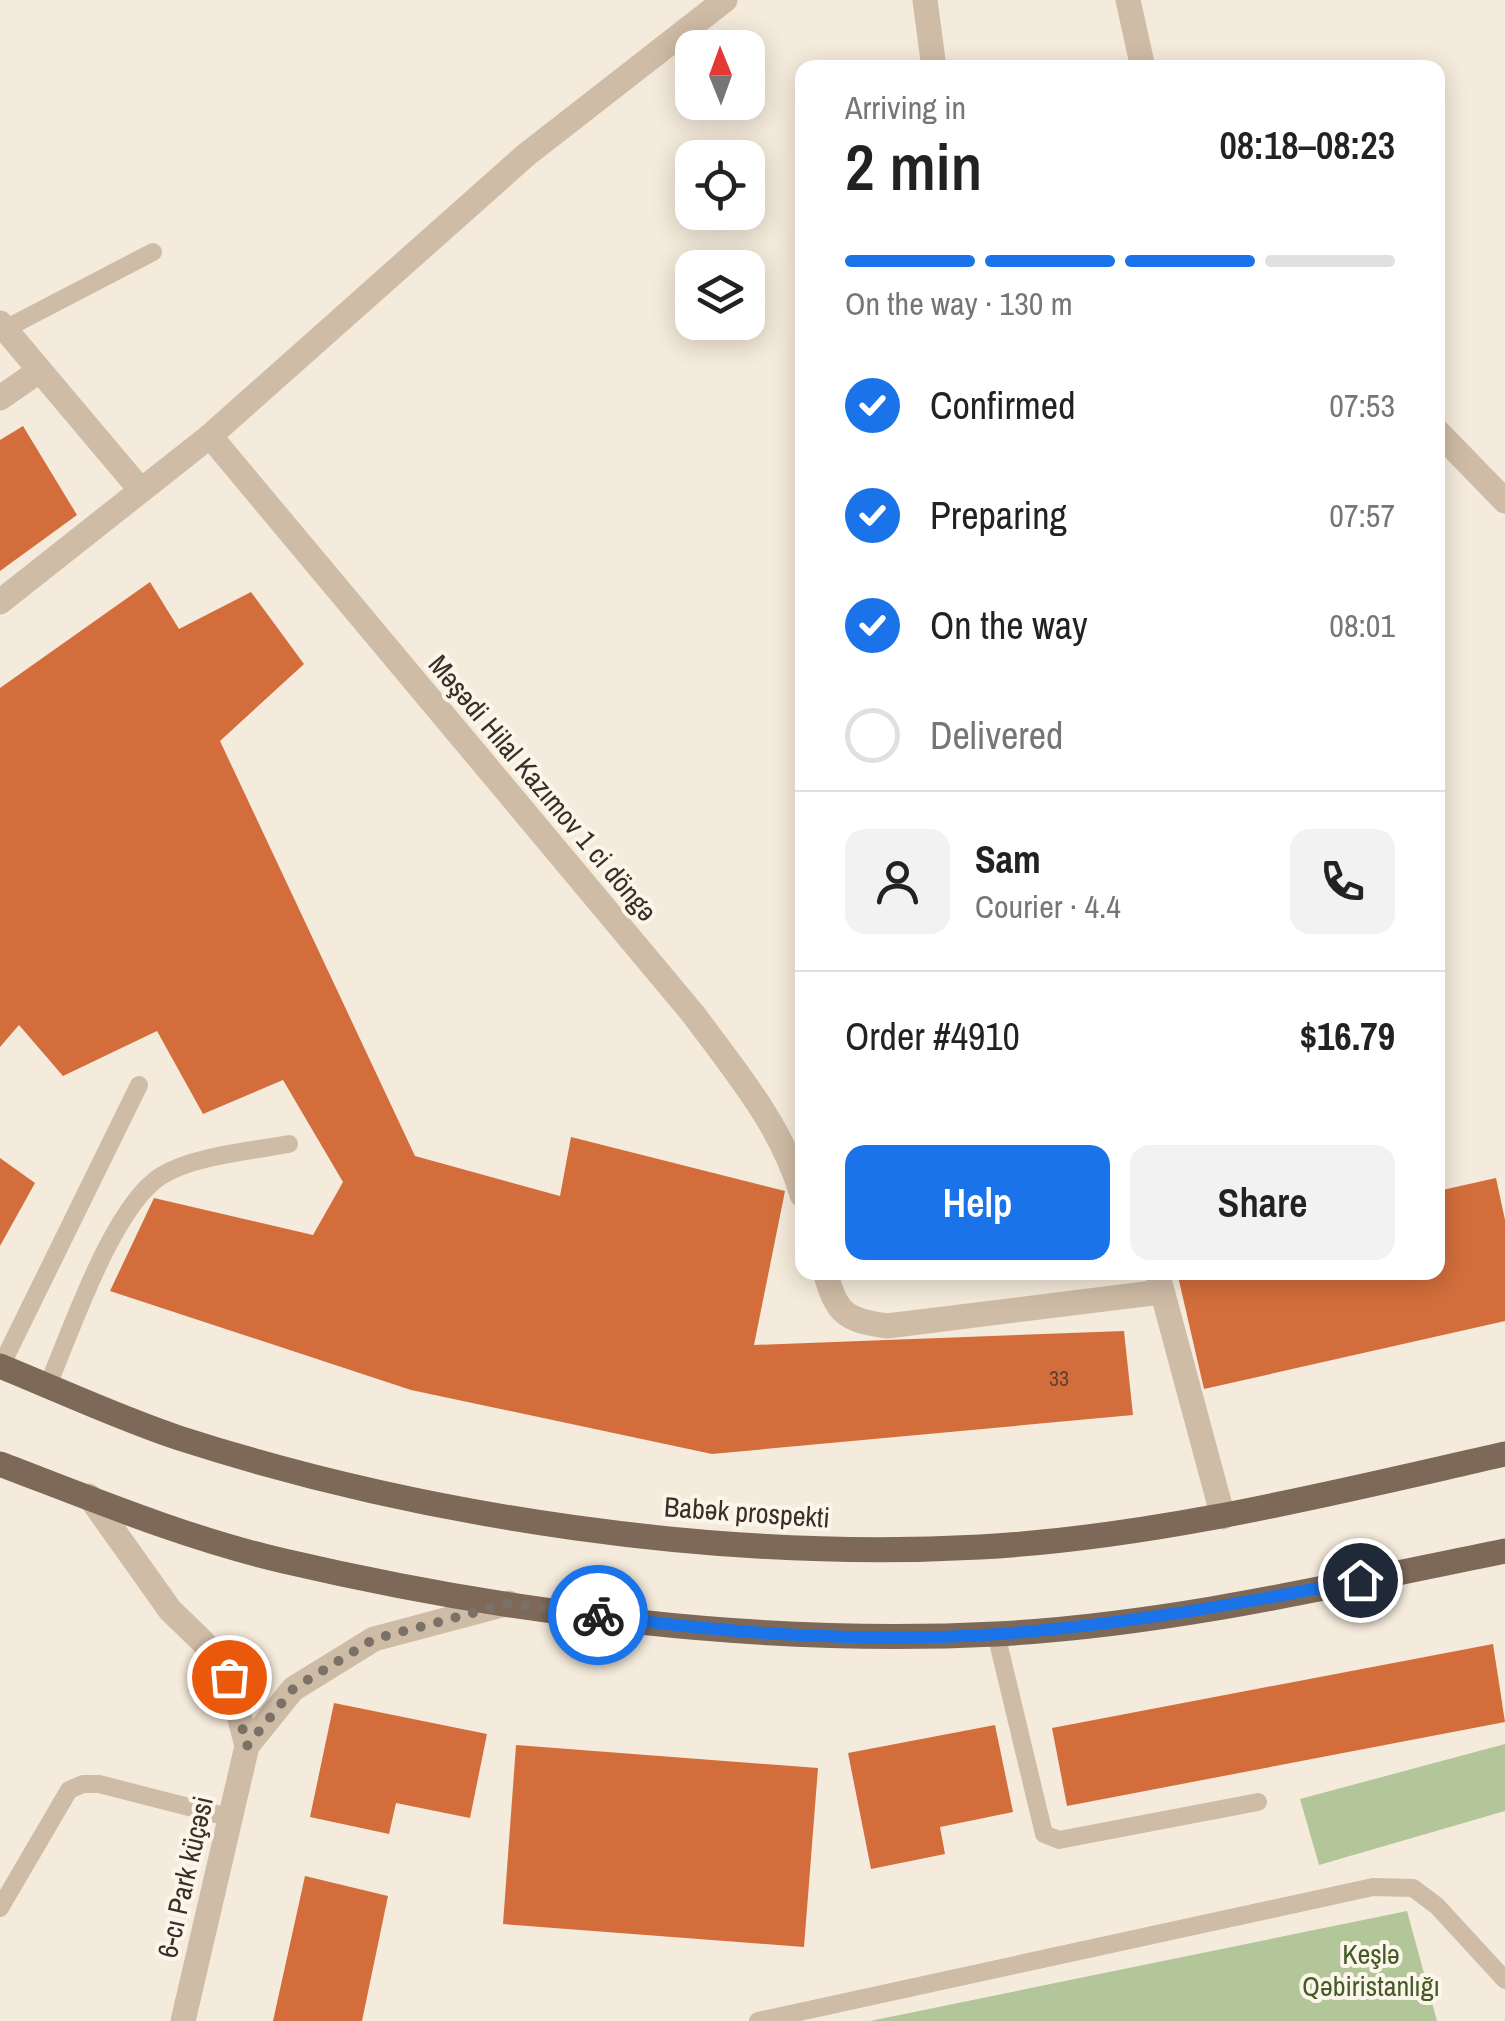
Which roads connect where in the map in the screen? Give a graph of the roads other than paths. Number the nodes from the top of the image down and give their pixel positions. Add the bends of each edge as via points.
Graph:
1 (725, 0) edge
2 (925, 0) edge
3 (1128, 0) edge
4 (933, 60) edge
5 (1140, 60) edge
6 (154, 252) dead end
7 (3, 326) edge
8 (39, 371) junction
9 (0, 398) edge
10 (210, 436) junction
11 (1445, 439) edge
12 (139, 488) junction
13 (1505, 501) edge
14 (0, 602) edge
15 (138, 1085) dead end
16 (289, 1144) dead end
17 (795, 1171) edge
18 (828, 1280) edge
19 (1159, 1282) edge
20 (1, 1366) edge
21 (48, 1386) junction
22 (1505, 1454) edge
23 (0, 1464) edge
24 (89, 1496) junction
25 (1223, 1517) junction
26 (1505, 1552) edge
27 (511, 1603) junction
28 (996, 1634) junction
29 (247, 1746) junction
30 (1258, 1802) dead end
31 (228, 1817) junction
32 (0, 1908) edge
33 (1505, 1980) edge
34 (183, 2021) edge
35 (758, 2021) edge

1 - 10 street via 526,155
2 - 4 street
3 - 5 street
6 - 7 lane
7 - 8 street
8 - 9 street
8 - 12 street
10 - 12 street
10 - 17 street, Məşədi Hilal Kazımov 1 ci döngə via 694,1015 768,1116
11 - 13 street
12 - 14 street
15 - 20 lane
16 - 21 lane via 164,1174 138,1194
18 - 19 street via 838,1310 858,1322 886,1326
19 - 25 street
20 - 21 main road, Babək prospekti
21 - 25 main road, Babək prospekti via 177,1437 315,1477 472,1510 636,1534 845,1550 981,1546
22 - 25 main road, Babək prospekti
23 - 24 main road
24 - 27 main road via 282,1561
24 - 29 street via 170,1610 229,1677
26 - 28 main road via 1252,1602
27 - 28 main road via 628,1620 833,1635
27 - 29 street via 374,1639 293,1689
28 - 30 lane via 1044,1834 1058,1840
29 - 31 street, 6-cı Park küçəsi
31 - 32 lane via 83,1784 69,1790
31 - 34 street, 6-cı Park küçəsi
33 - 35 lane via 1414,1888 1373,1886

